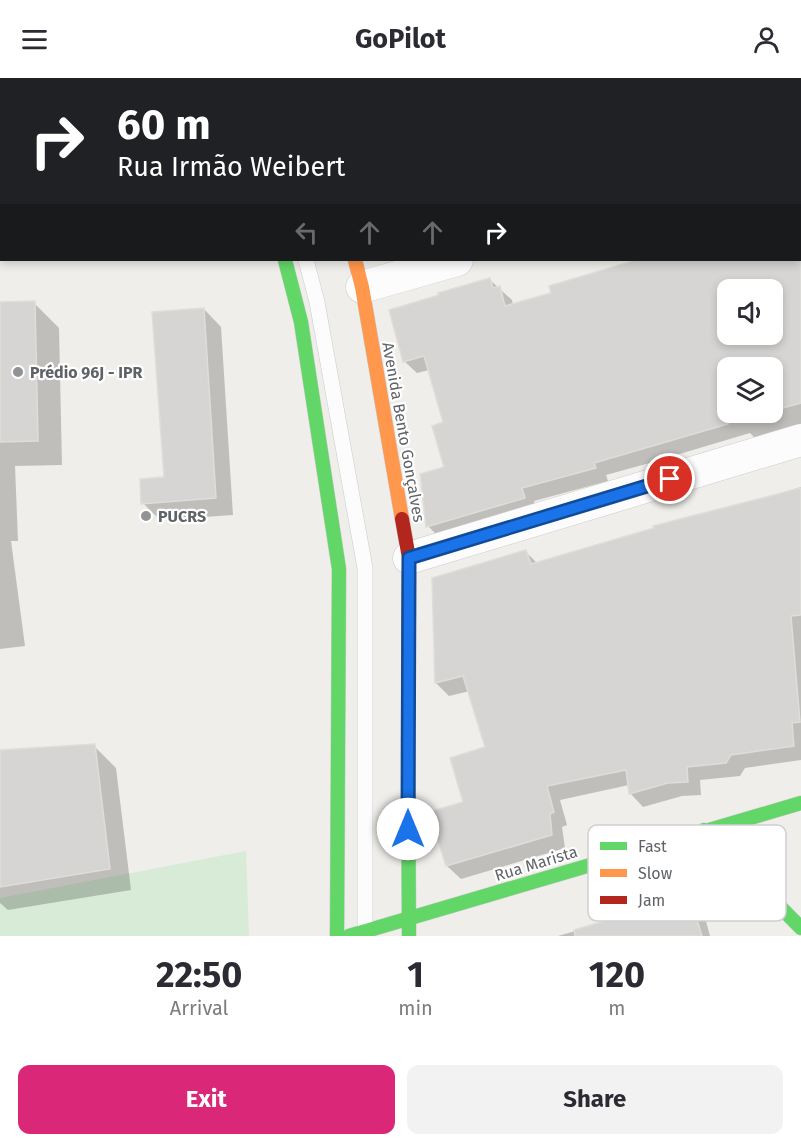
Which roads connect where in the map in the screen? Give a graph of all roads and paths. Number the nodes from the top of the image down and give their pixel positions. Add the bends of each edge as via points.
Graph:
1 (285, 261) edge
2 (306, 261) edge
3 (449, 261) edge
4 (358, 273) edge
5 (801, 440) edge
6 (409, 558) junction
7 (801, 803) edge
8 (722, 825) edge
9 (588, 865) edge
10 (786, 913) edge
11 (408, 919) junction
12 (801, 928) edge
13 (365, 934) edge
14 (337, 936) edge
15 (349, 936) edge
16 (400, 936) edge
17 (409, 936) edge

1 - 14 main road via 301,322 339,569
2 - 13 lane via 364,568
3 - 4 street
4 - 6 main road, Avenida Bento Gonçalves
5 - 6 street
6 - 11 main road, Avenida Bento Gonçalves
7 - 8 main road, Rua Marista
9 - 11 main road, Rua Marista
10 - 12 main road
11 - 13 main road, Rua Marista
11 - 16 lane
11 - 17 main road, Avenida Bento Gonçalves
13 - 15 main road, Rua Marista

